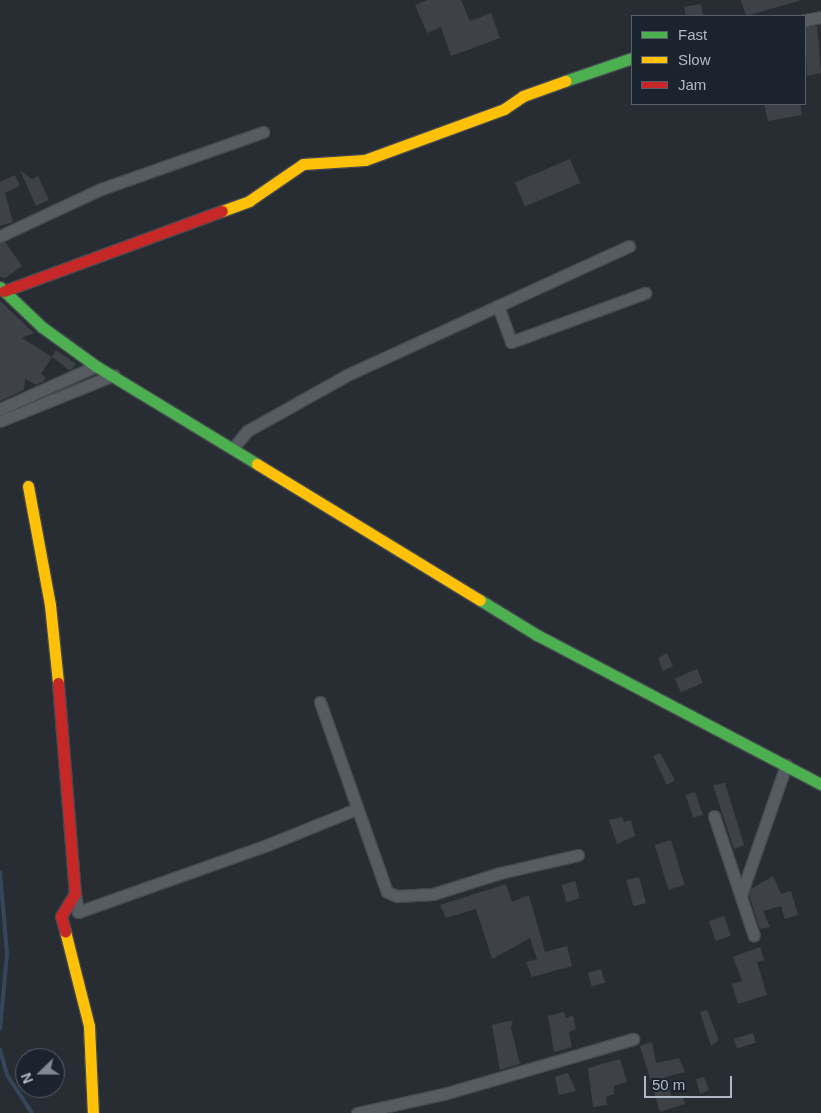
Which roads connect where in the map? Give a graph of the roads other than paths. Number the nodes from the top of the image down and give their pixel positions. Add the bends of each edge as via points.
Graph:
1 (821, 17) edge
2 (806, 20) edge
3 (631, 58) edge
4 (263, 132) dead end
5 (0, 236) edge
6 (629, 246) dead end
7 (2, 289) edge
8 (645, 293) dead end
9 (498, 306) junction
10 (96, 366) junction
11 (114, 375) junction
12 (0, 409) edge
13 (0, 421) edge
14 (234, 448) junction
15 (28, 486) dead end
16 (320, 702) dead end
17 (786, 765) junction
18 (821, 784) edge
19 (356, 808) junction
20 (714, 816) dead end
21 (578, 856) dead end
22 (75, 893) junction
23 (740, 895) junction
24 (754, 936) dead end
25 (633, 1039) dead end
26 (93, 1113) edge
27 (357, 1113) edge

1 - 2 street
3 - 7 street via 523,96 504,109 365,160 303,164 249,201
4 - 5 street via 101,189
6 - 9 street
7 - 10 street via 42,327
8 - 9 street via 511,342
9 - 14 street via 347,375 247,431
10 - 11 street
10 - 12 street
11 - 13 street
11 - 14 street
14 - 17 street via 537,635
15 - 22 street via 50,605
16 - 19 street
17 - 18 street
17 - 23 street
19 - 21 street via 387,892 397,896 433,894 500,873
19 - 22 street via 267,845 78,912
20 - 23 street
22 - 26 street via 61,916 89,1026
23 - 24 street
25 - 27 street via 447,1092

